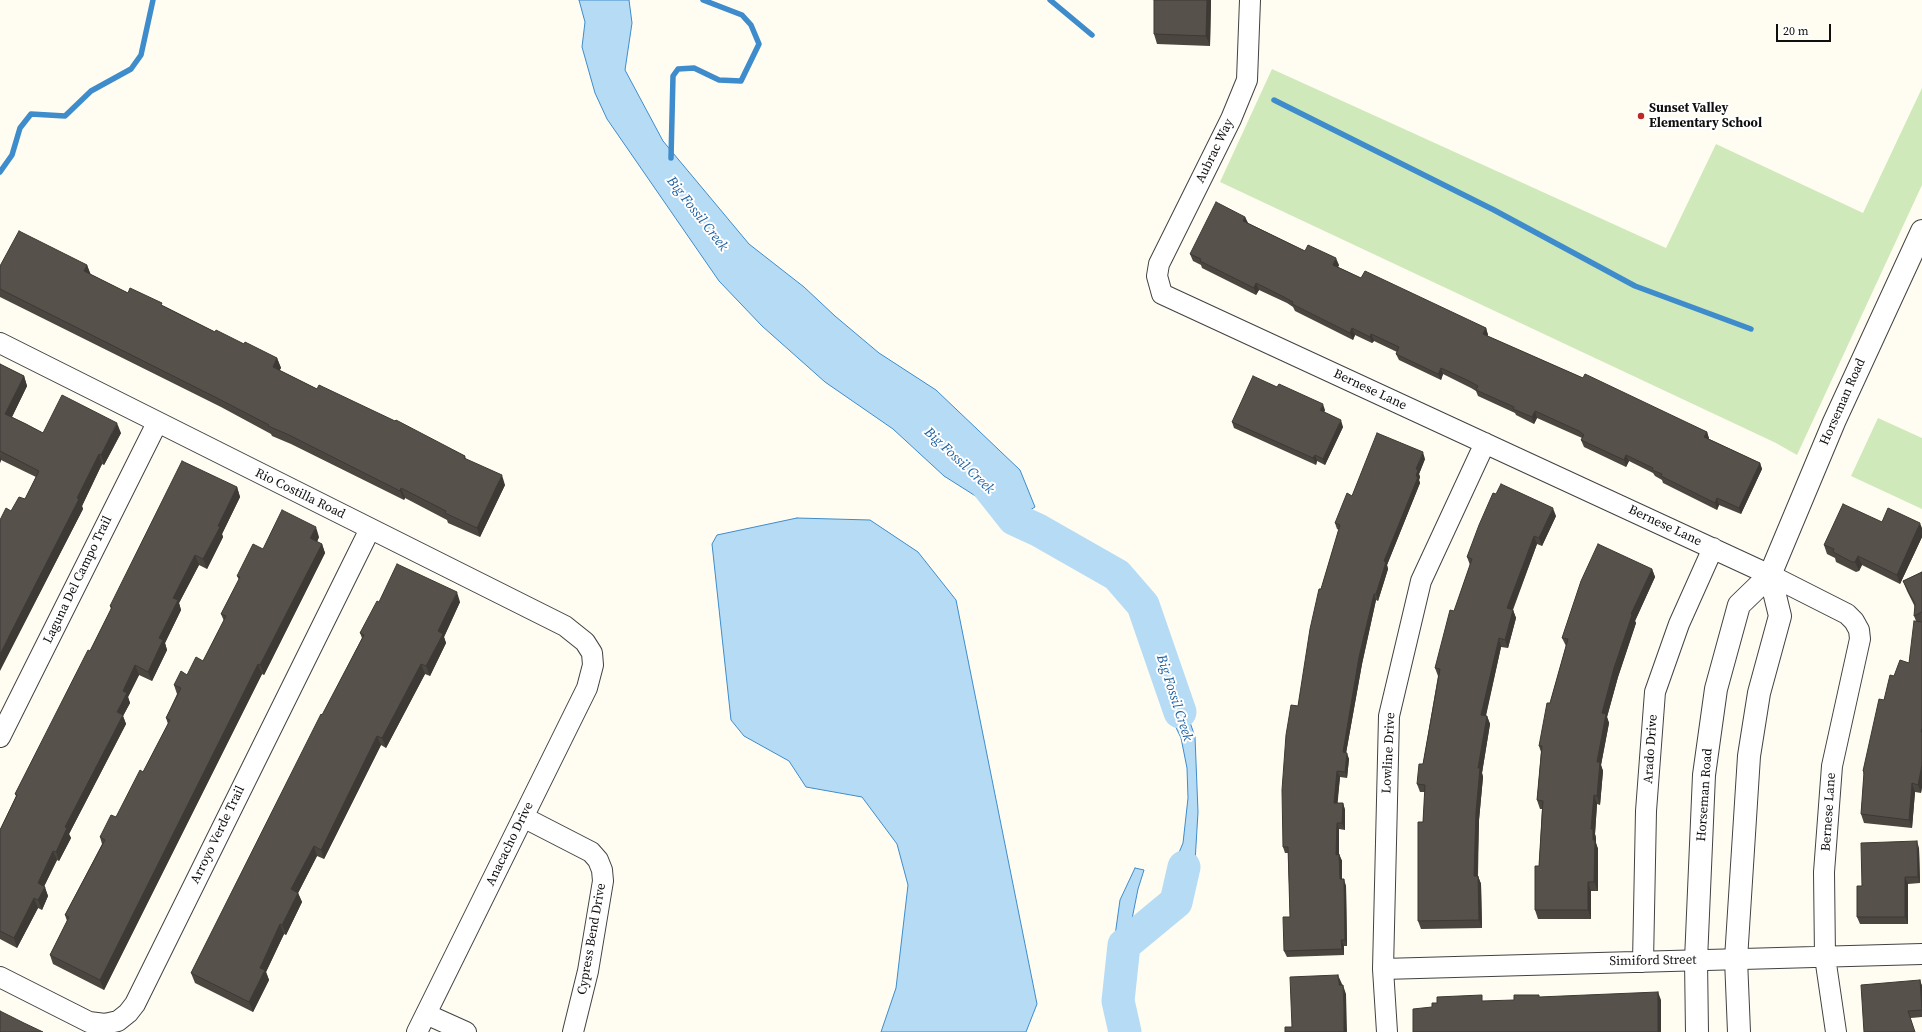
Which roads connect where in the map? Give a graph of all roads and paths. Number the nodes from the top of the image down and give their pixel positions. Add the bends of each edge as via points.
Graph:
1 (1250, 0) edge
2 (1922, 231) edge
3 (1162, 294) joint
4 (0, 343) edge
5 (156, 423) junction
6 (1485, 443) junction
7 (370, 529) junction
8 (1712, 548) junction
9 (1770, 575) junction
10 (592, 653) joint
11 (0, 737) edge
12 (523, 817) junction
13 (1922, 954) edge
14 (1825, 957) junction
15 (1736, 959) junction
16 (1696, 960) junction
17 (1643, 962) junction
18 (1383, 969) junction
19 (0, 977) edge
20 (426, 1014) junction
21 (417, 1032) edge
22 (466, 1032) edge
23 (573, 1032) edge
24 (1387, 1032) edge
25 (1697, 1032) edge
26 (1739, 1032) edge
27 (1836, 1032) edge

1 - 3 street, Aubrac Way via 1247,80 1231,119 1159,264 1157,276
2 - 9 street, Horseman Road via 1834,422
3 - 6 street, Bernese Lane
4 - 5 street, Rio Costilla Road
5 - 7 street, Rio Costilla Road
5 - 11 street, Laguna Del Campo Trail
6 - 8 street, Bernese Lane
6 - 18 street, Lowline Drive via 1421,581 1389,716
7 - 10 street, Rio Costilla Road via 565,626 586,642
7 - 19 street, Arroyo Verde Trail via 135,1004 128,1013 118,1021 105,1024 88,1022
8 - 9 street, Bernese Lane
8 - 17 street, Arado Drive via 1679,624 1655,692 1646,811
9 - 14 street, Bernese Lane via 1847,614 1856,625 1860,639 1832,766 1824,872
9 - 15 street via 1780,616 1759,692 1749,756
9 - 16 street, Horseman Road via 1739,605 1716,690 1704,775
10 - 12 street, Anacacho Drive via 592,675 587,688
12 - 20 street, Anacacho Drive
12 - 23 street, Cypress Bend Drive via 591,852 602,870 603,881 588,971
13 - 14 street, Simiford Street
14 - 15 street, Simiford Street
14 - 27 street, Bernese Lane
15 - 16 street, Simiford Street
15 - 26 street
16 - 17 street, Simiford Street
16 - 25 street, Horseman Road
17 - 18 street, Simiford Street
18 - 24 street, Lowline Drive
20 - 21 street, Anacacho Drive
20 - 22 street

